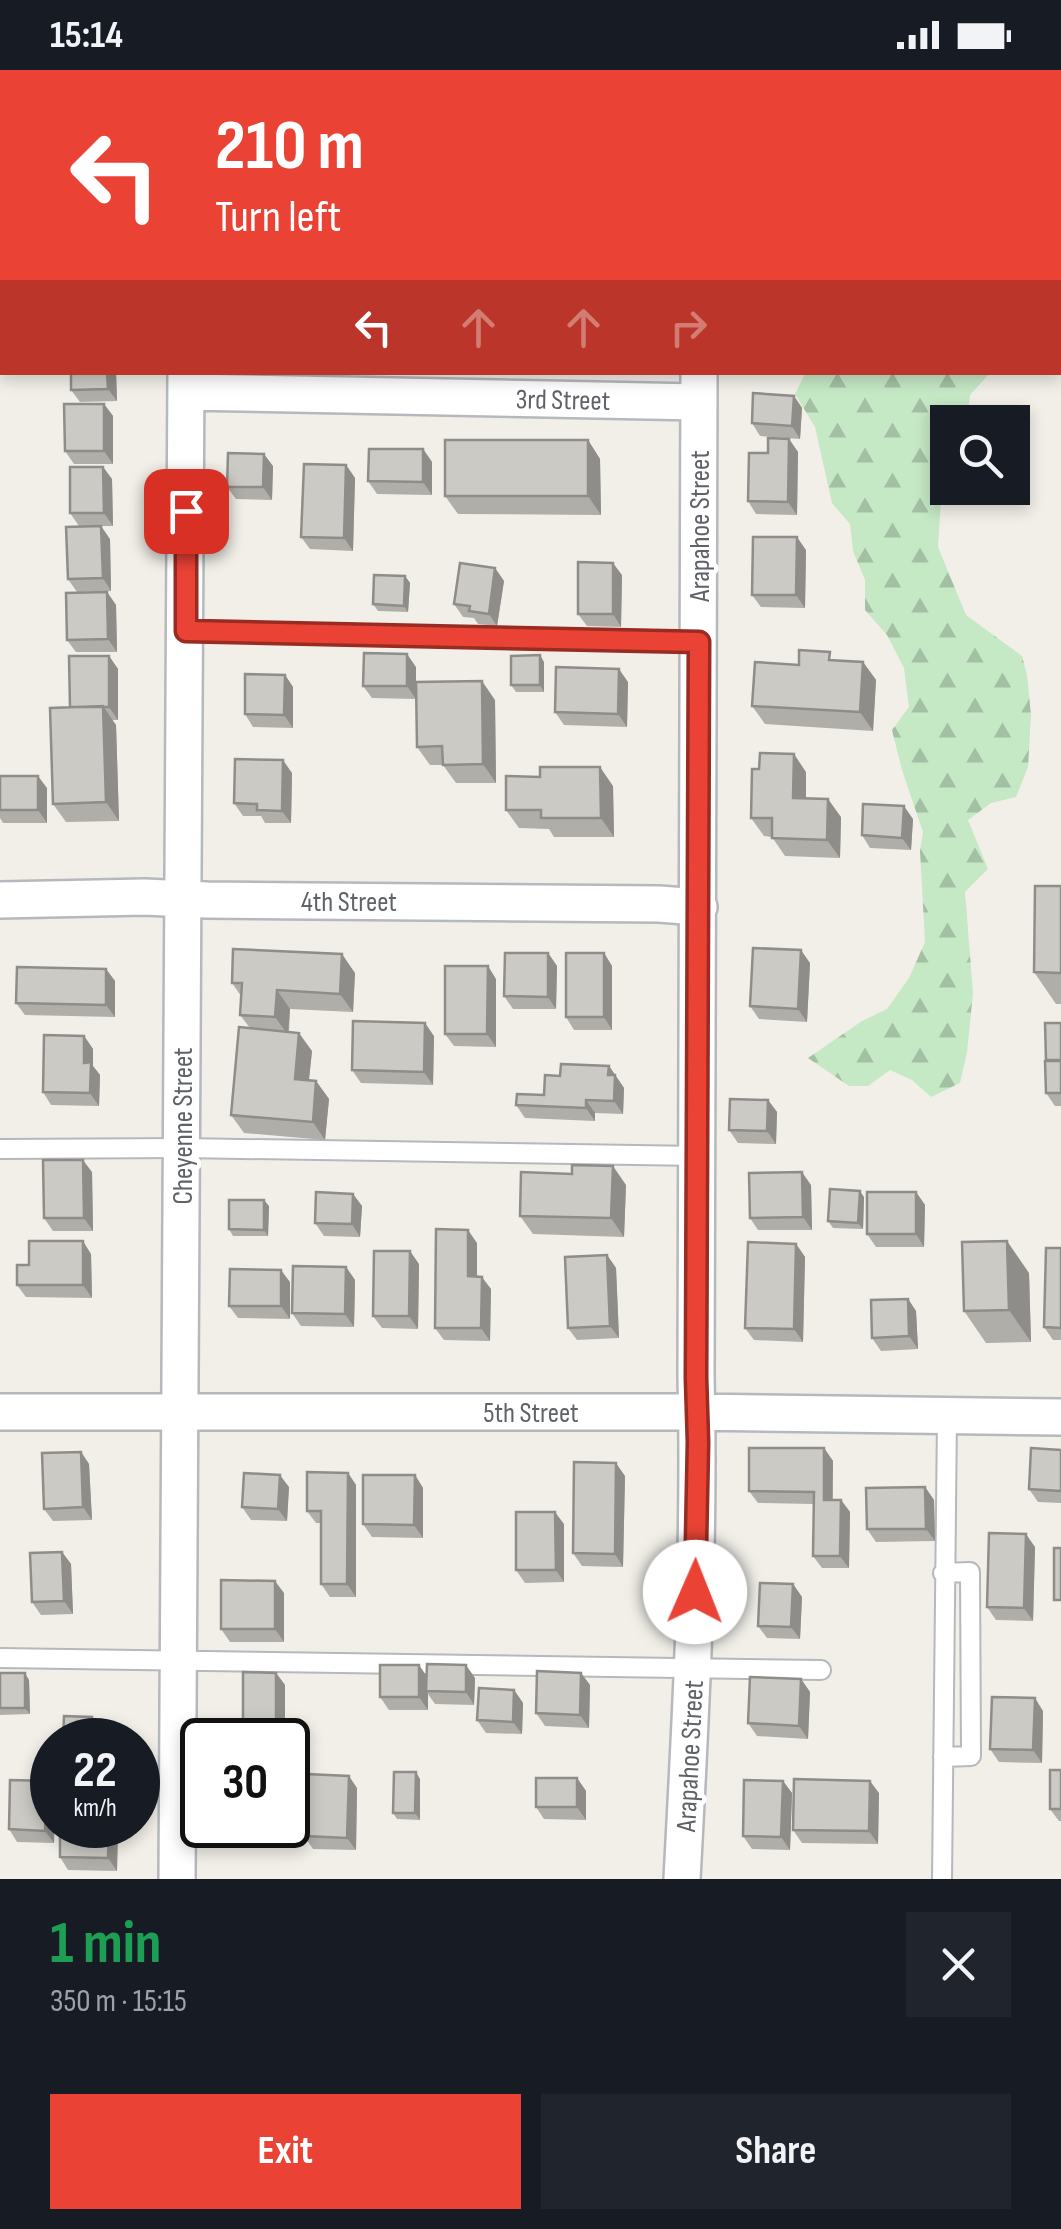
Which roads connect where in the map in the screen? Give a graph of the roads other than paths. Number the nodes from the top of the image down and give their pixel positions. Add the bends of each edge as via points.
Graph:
1 (186, 382) edge
2 (699, 387) edge
3 (186, 631) junction
4 (699, 642) junction
5 (182, 899) junction
6 (0, 900) edge
7 (699, 908) junction
8 (183, 1148) junction
9 (0, 1149) edge
10 (699, 1156) junction
11 (180, 1410) junction
12 (0, 1412) edge
13 (697, 1412) junction
14 (947, 1417) junction
15 (1061, 1418) edge
16 (944, 1573) junction
17 (0, 1658) edge
18 (179, 1660) junction
19 (694, 1667) junction
20 (821, 1670) dead end
21 (943, 1757) junction
22 (178, 1879) edge
23 (682, 1879) edge
24 (942, 1879) edge

1 - 2 street, 3rd Street
1 - 3 street, Cheyenne Street
2 - 4 street, Arapahoe Street
3 - 4 lane
3 - 5 street, Cheyenne Street
4 - 7 street, Arapahoe Street
5 - 6 street, 4th Street
5 - 7 street, 4th Street
5 - 8 street, Cheyenne Street
7 - 10 street, Arapahoe Street
8 - 9 lane
8 - 10 lane
8 - 11 street, Cheyenne Street
10 - 13 street, Arapahoe Street
11 - 12 street, 5th Street
11 - 13 street, 5th Street
11 - 18 street, Cheyenne Street
13 - 14 street, 5th Street
13 - 19 street, Arapahoe Street
14 - 15 street, 5th Street
14 - 16 lane
16 - 21 lane
16 - 21 lane via 970,1572 971,1756
17 - 18 lane
18 - 19 lane
18 - 22 street, Cheyenne Street
19 - 20 lane
19 - 23 street, Arapahoe Street
21 - 24 lane

